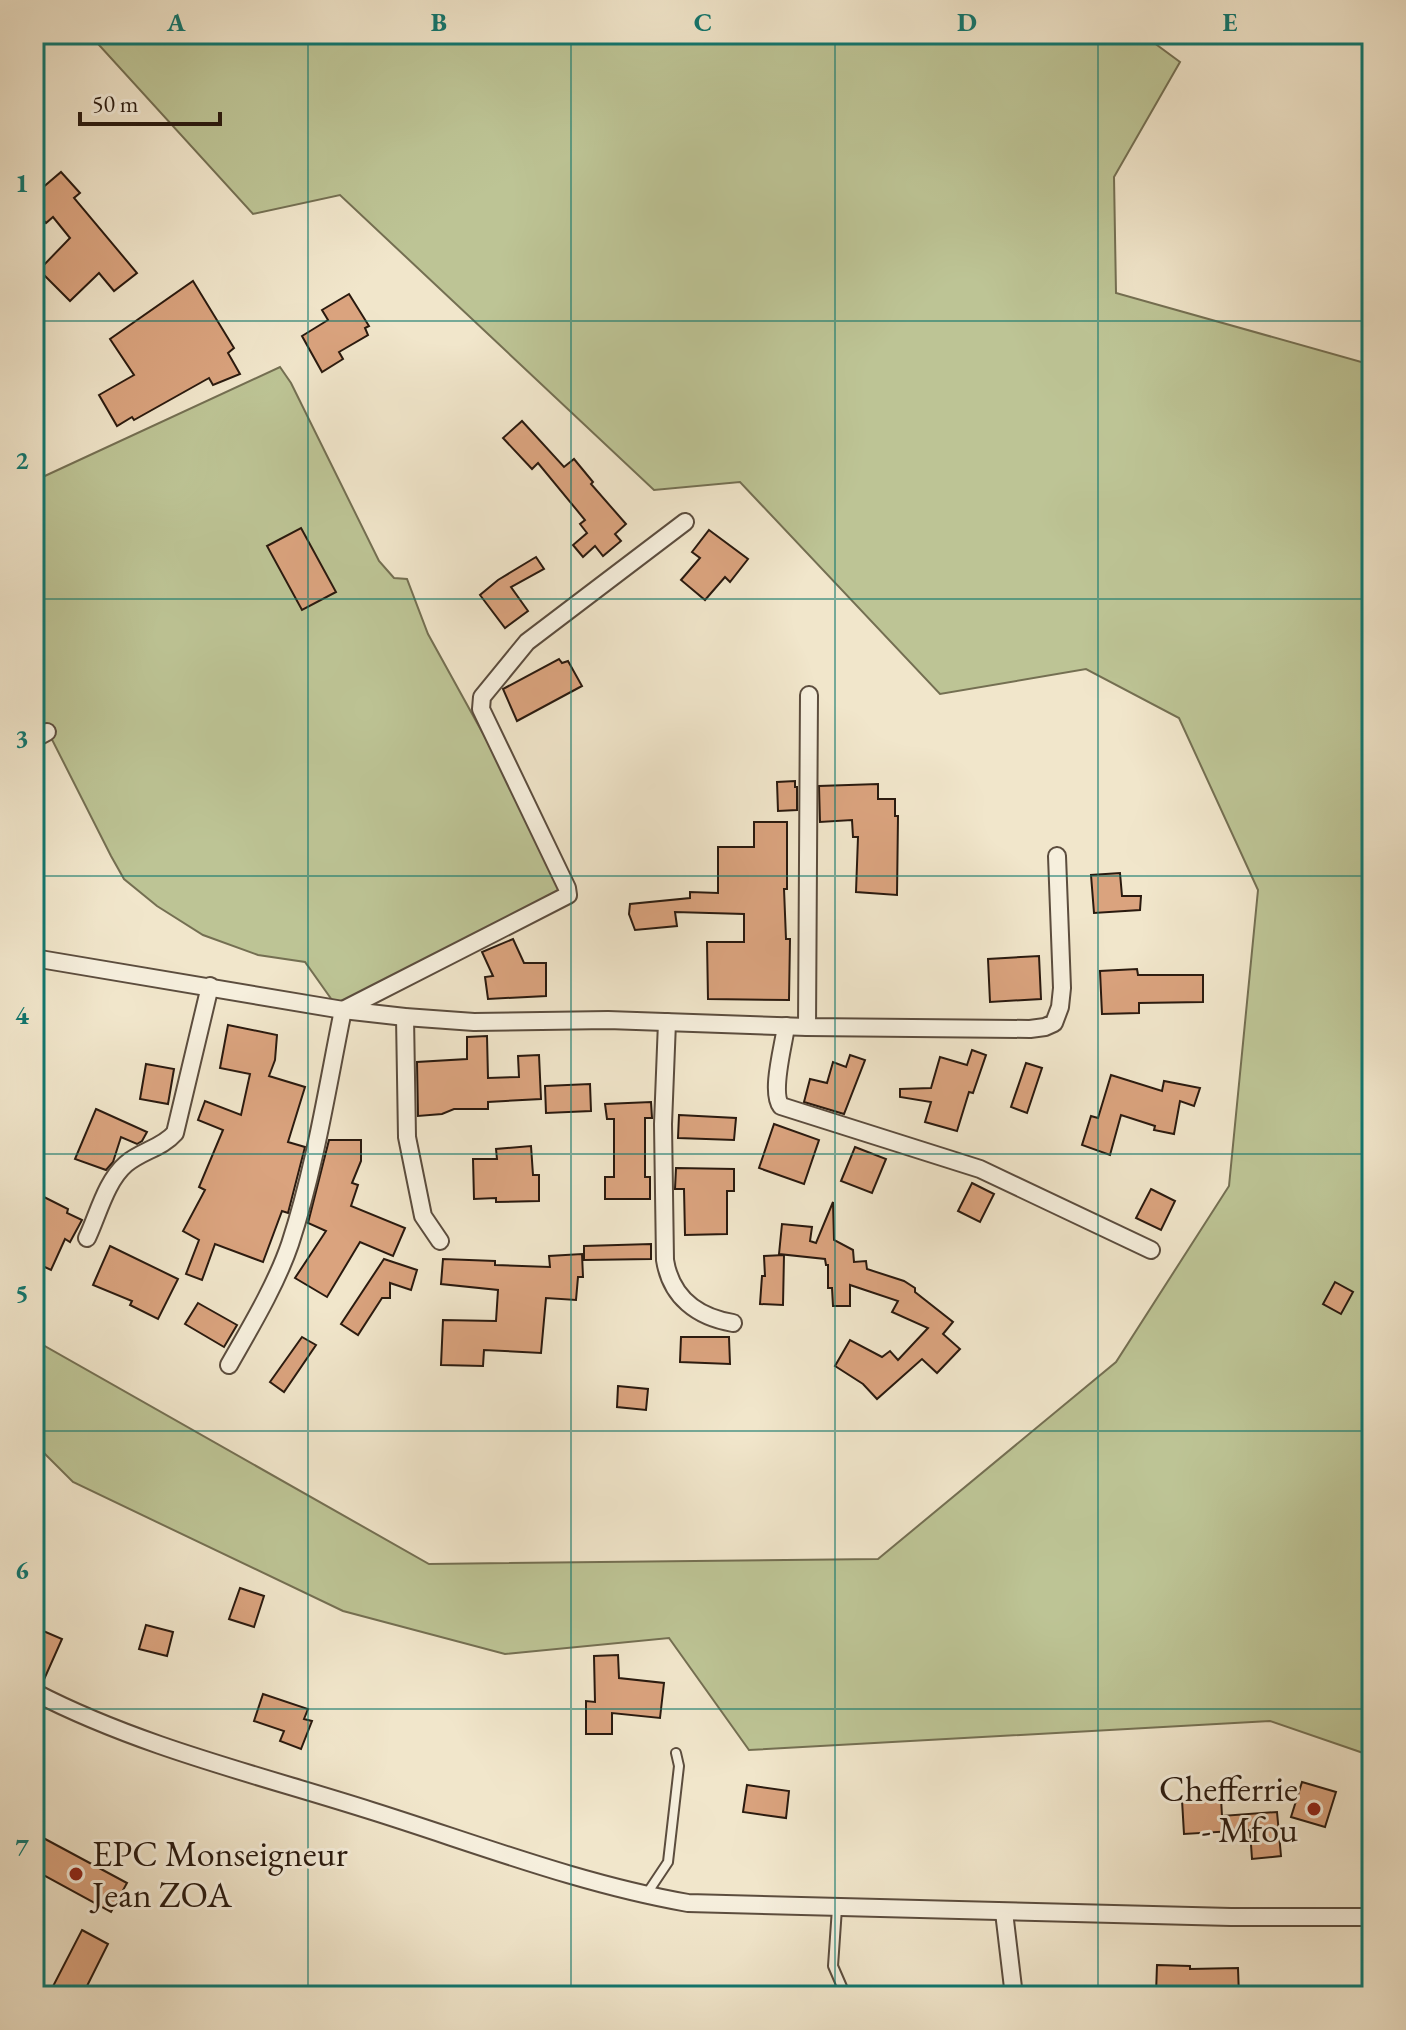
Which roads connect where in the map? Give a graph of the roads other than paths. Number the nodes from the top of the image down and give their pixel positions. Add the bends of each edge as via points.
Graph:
1 (685, 522) dead end
2 (809, 695) dead end
3 (1057, 856) dead end
4 (34, 958) edge
5 (210, 986) junction
6 (343, 1010) junction
7 (405, 1017) junction
8 (667, 1022) junction
9 (786, 1026) junction
10 (807, 1027) junction
11 (87, 1238) dead end
12 (440, 1241) dead end
13 (1151, 1250) dead end
14 (733, 1323) dead end
15 (229, 1365) dead end
16 (34, 1692) edge
17 (676, 1753) dead end
18 (646, 1895) junction
19 (837, 1908) junction
20 (1004, 1912) junction
21 (1372, 1917) edge
22 (846, 1996) edge
23 (1014, 1996) edge

1 - 6 street via 527,642 481,701 567,897
2 - 10 street
3 - 10 street via 1062,988 1054,1023 1030,1029
4 - 5 street
5 - 6 street
5 - 11 street via 175,1133 123,1165
6 - 7 street
6 - 15 street via 289,1247
7 - 8 street
7 - 12 street via 407,1137 423,1216
8 - 9 street
8 - 14 street via 667,1275 681,1299 696,1311
9 - 10 street
9 - 13 street via 776,1090 781,1106 980,1169
16 - 18 street via 148,1740
17 - 18 lane via 668,1862
18 - 19 street via 688,1903
19 - 20 street
19 - 22 lane via 833,1966
20 - 21 street
20 - 23 street

